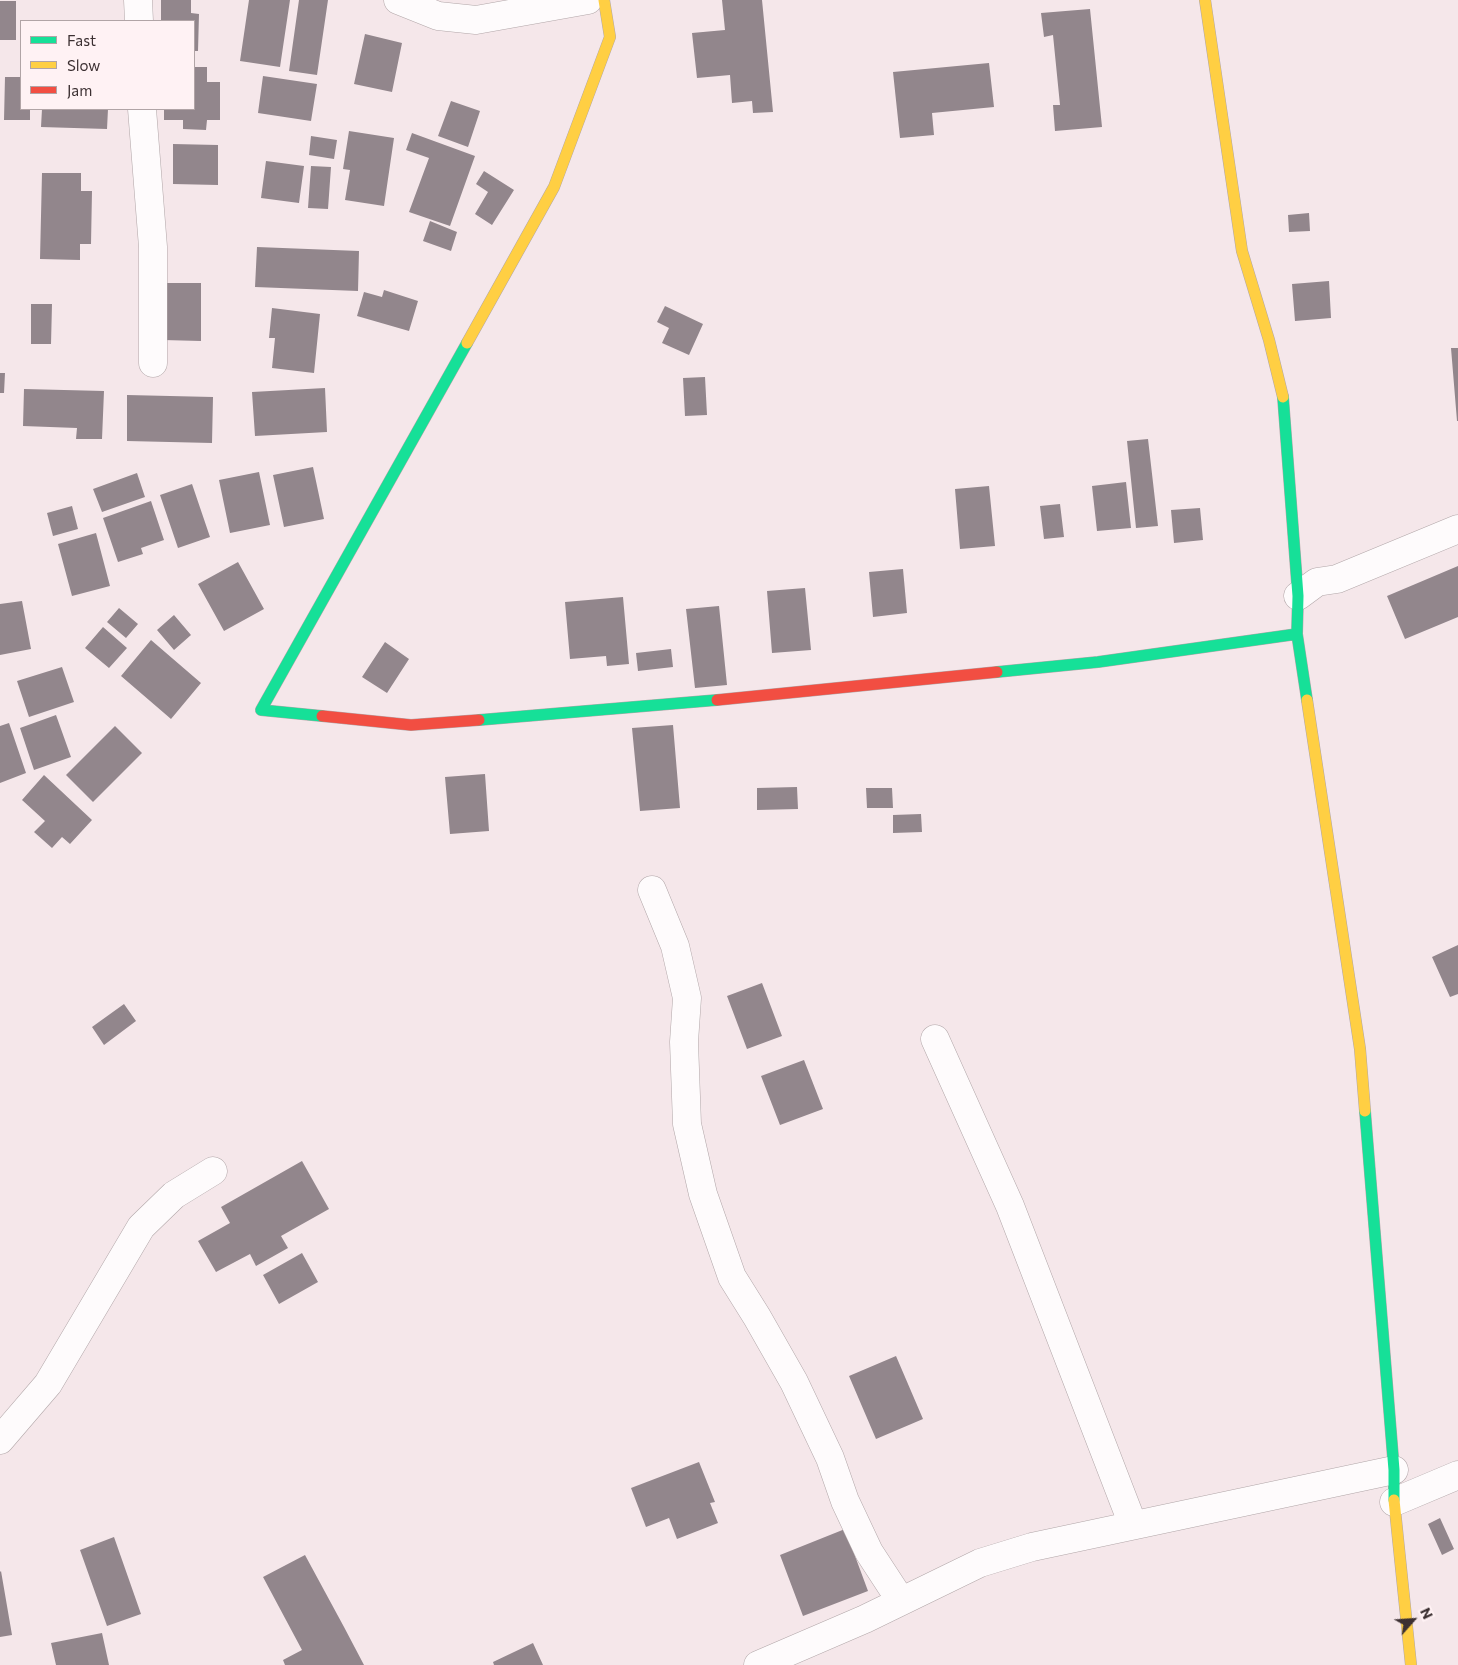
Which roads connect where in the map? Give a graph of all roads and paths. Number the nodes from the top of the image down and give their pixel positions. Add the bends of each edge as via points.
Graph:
1 (138, 0) edge
2 (398, 0) edge
3 (588, 0) edge
4 (604, 0) edge
5 (1205, 0) edge
6 (139, 20) edge
7 (142, 110) edge
8 (153, 363) dead end
9 (1458, 529) edge
10 (1298, 596) junction
11 (1297, 634) junction
12 (652, 890) dead end
13 (935, 1039) dead end
14 (213, 1171) dead end
15 (0, 1440) edge
16 (1394, 1470) junction
17 (1458, 1475) edge
18 (1394, 1502) junction
19 (1133, 1525) junction
20 (901, 1601) junction
21 (758, 1665) edge
22 (1411, 1665) edge

1 - 6 street
2 - 3 street via 438,16 476,20
4 - 11 street via 610,37 554,188 261,710 411,725 440,723 653,706 1098,662
5 - 10 street via 1242,251 1284,401
7 - 8 street via 153,248
9 - 10 street via 1337,579 1317,582
10 - 11 street
11 - 16 street via 1360,1048
12 - 20 street via 675,946 687,998 684,1042 687,1124 703,1194 732,1277 794,1382 869,1552
13 - 19 street via 1010,1206
14 - 15 street via 174,1194 141,1227 48,1384
16 - 18 street
16 - 19 street
17 - 18 street
18 - 22 street
19 - 20 street via 1032,1547 980,1563
20 - 21 street

